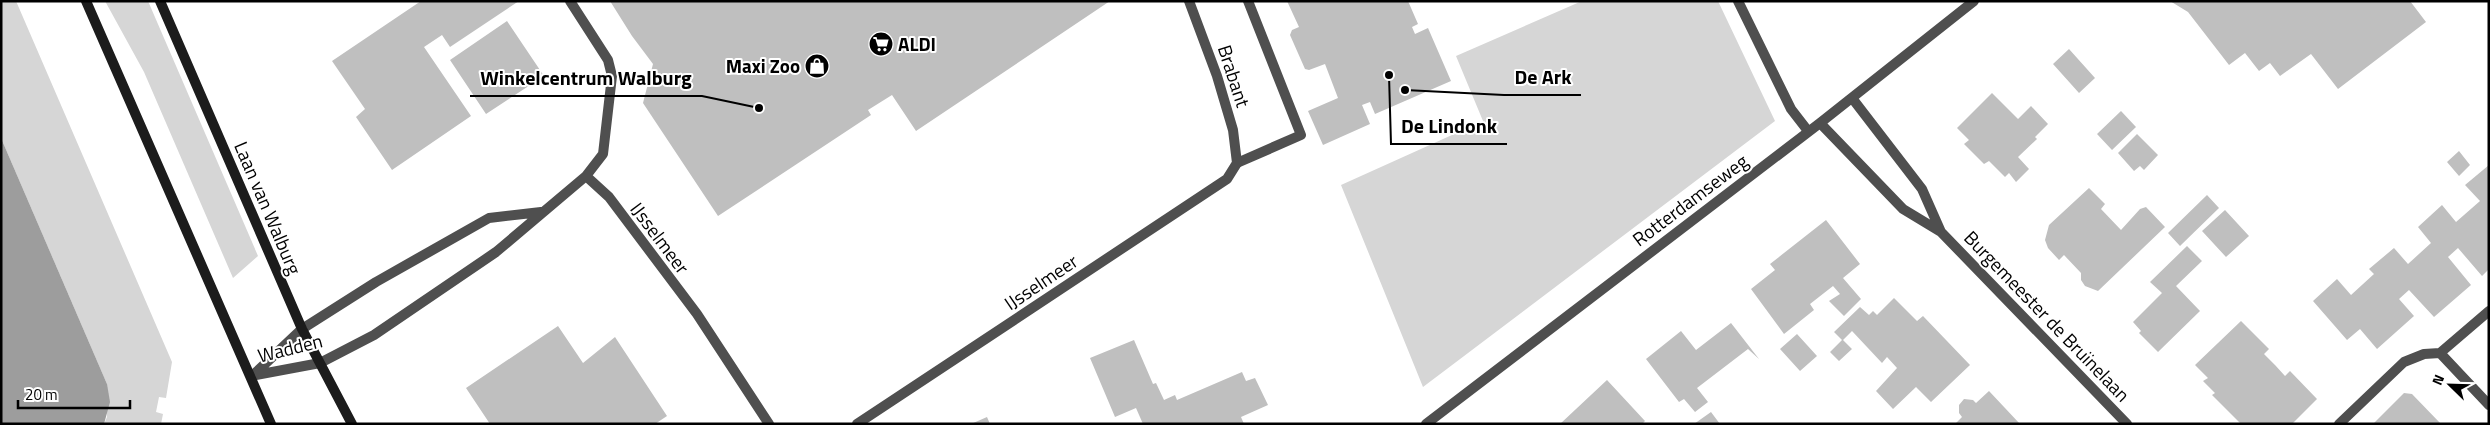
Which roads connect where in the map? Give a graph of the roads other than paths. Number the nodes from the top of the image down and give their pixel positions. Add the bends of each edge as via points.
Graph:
1 (86, 1) edge
2 (160, 1) edge
3 (570, 1) edge
4 (1189, 1) edge
5 (1248, 1) edge
6 (1738, 1) edge
7 (1974, 1) edge
8 (1852, 98) junction
9 (1820, 123) junction
10 (1808, 131) junction
11 (1237, 163) junction
12 (586, 176) junction
13 (541, 212) junction
14 (1941, 232) junction
15 (2489, 311) edge
16 (302, 329) junction
17 (2440, 353) junction
18 (320, 363) junction
19 (251, 376) junction
20 (2489, 405) edge
21 (2126, 423) edge
22 (271, 424) edge
23 (352, 424) edge
24 (769, 424) edge
25 (857, 424) edge
26 (1426, 424) edge
27 (2339, 424) edge

1 - 19 main road
2 - 16 main road, Laan van Walburg
3 - 12 street, Wadden via 608,60 612,76 602,154
4 - 11 street, Brabant via 1217,76 1233,130
5 - 11 street via 1302,135
6 - 10 street via 1791,109
7 - 8 street, Rotterdamseweg
8 - 9 street, Rotterdamseweg
8 - 14 street, Burgemeester de Bruïnelaan via 1922,190
9 - 10 street, Rotterdamseweg
9 - 14 street, Burgemeester de Bruïnelaan via 1903,209
10 - 26 street, Rotterdamseweg
11 - 25 street, IJsselmeer via 1227,179
12 - 13 street, Wadden
12 - 24 street, IJsselmeer via 609,197 697,314
13 - 16 street, Wadden via 490,218 376,282
13 - 18 street, Wadden via 496,252 374,335
14 - 21 street, Burgemeester de Bruïnelaan
15 - 17 street
16 - 18 main road, Laan van Walburg
16 - 19 street, Wadden
17 - 20 street
17 - 27 street via 2424,354 2404,362
18 - 19 street, Wadden
18 - 23 main road, Laan van Walburg
19 - 22 main road

